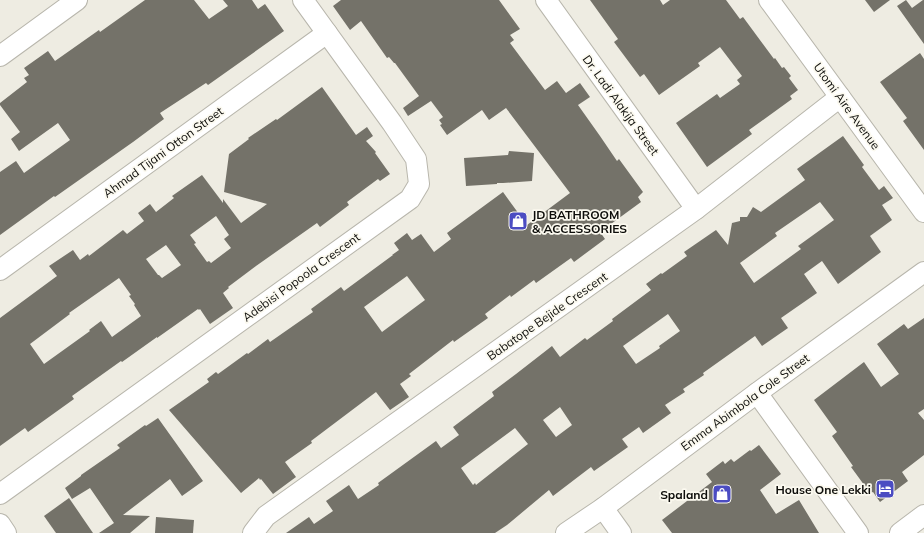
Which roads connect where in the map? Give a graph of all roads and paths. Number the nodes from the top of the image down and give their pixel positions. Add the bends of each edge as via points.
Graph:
1 (303, 0) edge
2 (546, 0) edge
3 (769, 0) edge
4 (70, 2) edge
5 (327, 33) junction
6 (0, 56) edge
7 (840, 97) junction
8 (696, 209) junction
9 (924, 212) edge
10 (0, 270) edge
11 (924, 272) edge
12 (757, 393) junction
13 (0, 494) edge
14 (603, 508) junction
15 (924, 515) edge
16 (0, 524) edge
17 (6, 533) edge
18 (254, 533) edge
19 (566, 533) edge
20 (621, 533) edge
21 (858, 533) edge
22 (900, 533) edge

1 - 5 street, Adebisi Popoola Crescent
2 - 8 street, Dr. Ladi Alakija Street
3 - 7 street, Utomi Aire Avenue
4 - 6 street
5 - 10 street, Ahmad Tijani Otton Street
5 - 13 street, Adebisi Popoola Crescent via 416,159 419,184 410,199
7 - 8 street, Babatope Bejide Crescent
7 - 9 street, Utomi Aire Avenue
8 - 18 street, Babatope Bejide Crescent via 266,516
11 - 12 street, Emma Abimbola Cole Street
12 - 14 street, Emma Abimbola Cole Street
12 - 21 street
14 - 19 street, Emma Abimbola Cole Street
14 - 20 street
15 - 22 street
16 - 17 street

